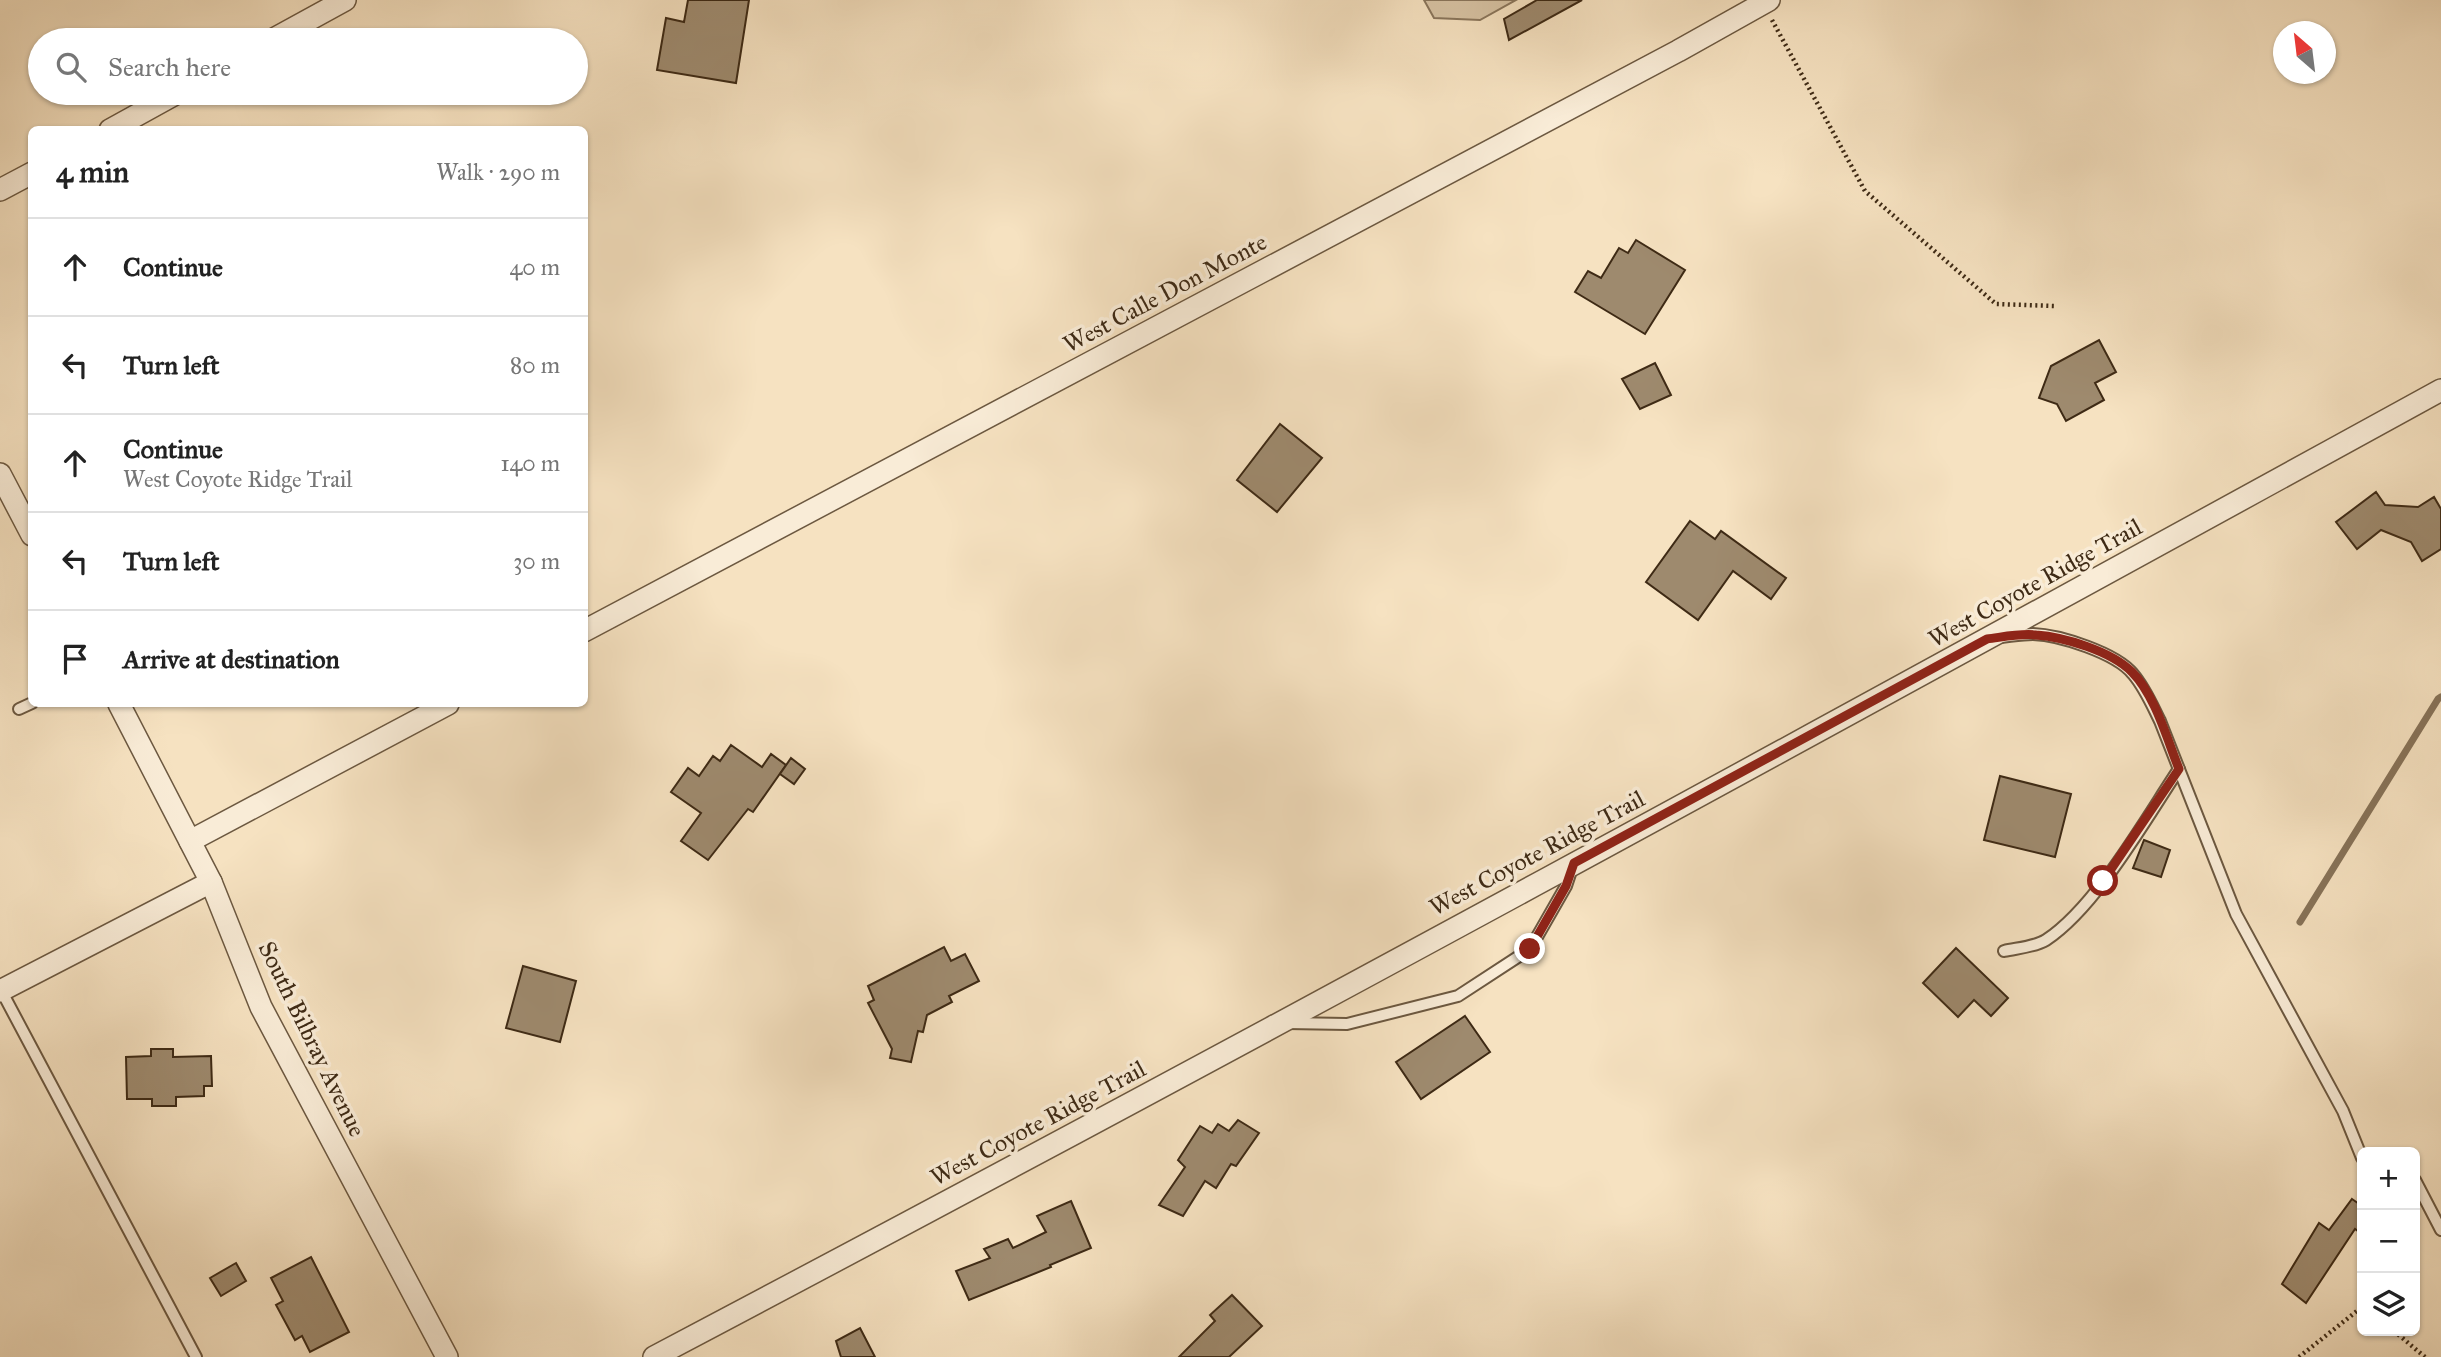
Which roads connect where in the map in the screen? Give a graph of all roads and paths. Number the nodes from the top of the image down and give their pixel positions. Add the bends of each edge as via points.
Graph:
1 (345, 0) edge
2 (1766, 2) edge
3 (294, 28) edge
4 (155, 105) edge
5 (117, 126) edge
6 (28, 175) edge
7 (0, 190) edge
8 (2054, 306) dead end
9 (2441, 390) edge
10 (0, 474) edge
11 (28, 527) edge
12 (588, 629) edge
13 (1987, 639) junction
14 (28, 705) edge
15 (121, 707) edge
16 (442, 707) edge
17 (19, 709) dead end
18 (2179, 769) junction
19 (190, 841) junction
20 (1574, 863) junction
21 (211, 882) junction
22 (2004, 951) dead end
23 (1, 991) edge
24 (1277, 1023) junction
25 (2358, 1147) edge
26 (2420, 1190) edge
27 (2441, 1230) edge
28 (2357, 1311) edge
29 (2400, 1336) edge
30 (196, 1357) edge
31 (447, 1357) edge
32 (654, 1357) edge
33 (2299, 1357) edge
34 (2425, 1357) edge

1 - 3 street
2 - 8 path via 1865,191 1996,304
2 - 12 street, West Calle Don Monte
4 - 5 street
6 - 7 street
9 - 13 street, West Coyote Ridge Trail
10 - 11 street
13 - 18 lane via 2035,634 2071,641 2132,671 2160,721
13 - 20 street, West Coyote Ridge Trail
14 - 17 lane
15 - 19 street, South Bilbray Avenue
16 - 19 street
18 - 22 lane via 2103,881 2068,922 2043,942
18 - 25 lane via 2236,914 2343,1111
19 - 21 street, South Bilbray Avenue
20 - 24 street, West Coyote Ridge Trail
20 - 24 lane via 1530,949 1458,996 1347,1024
21 - 23 street
21 - 31 street, South Bilbray Avenue via 261,1007
23 - 30 lane
24 - 32 street, West Coyote Ridge Trail
26 - 27 lane
28 - 33 path
29 - 34 path

